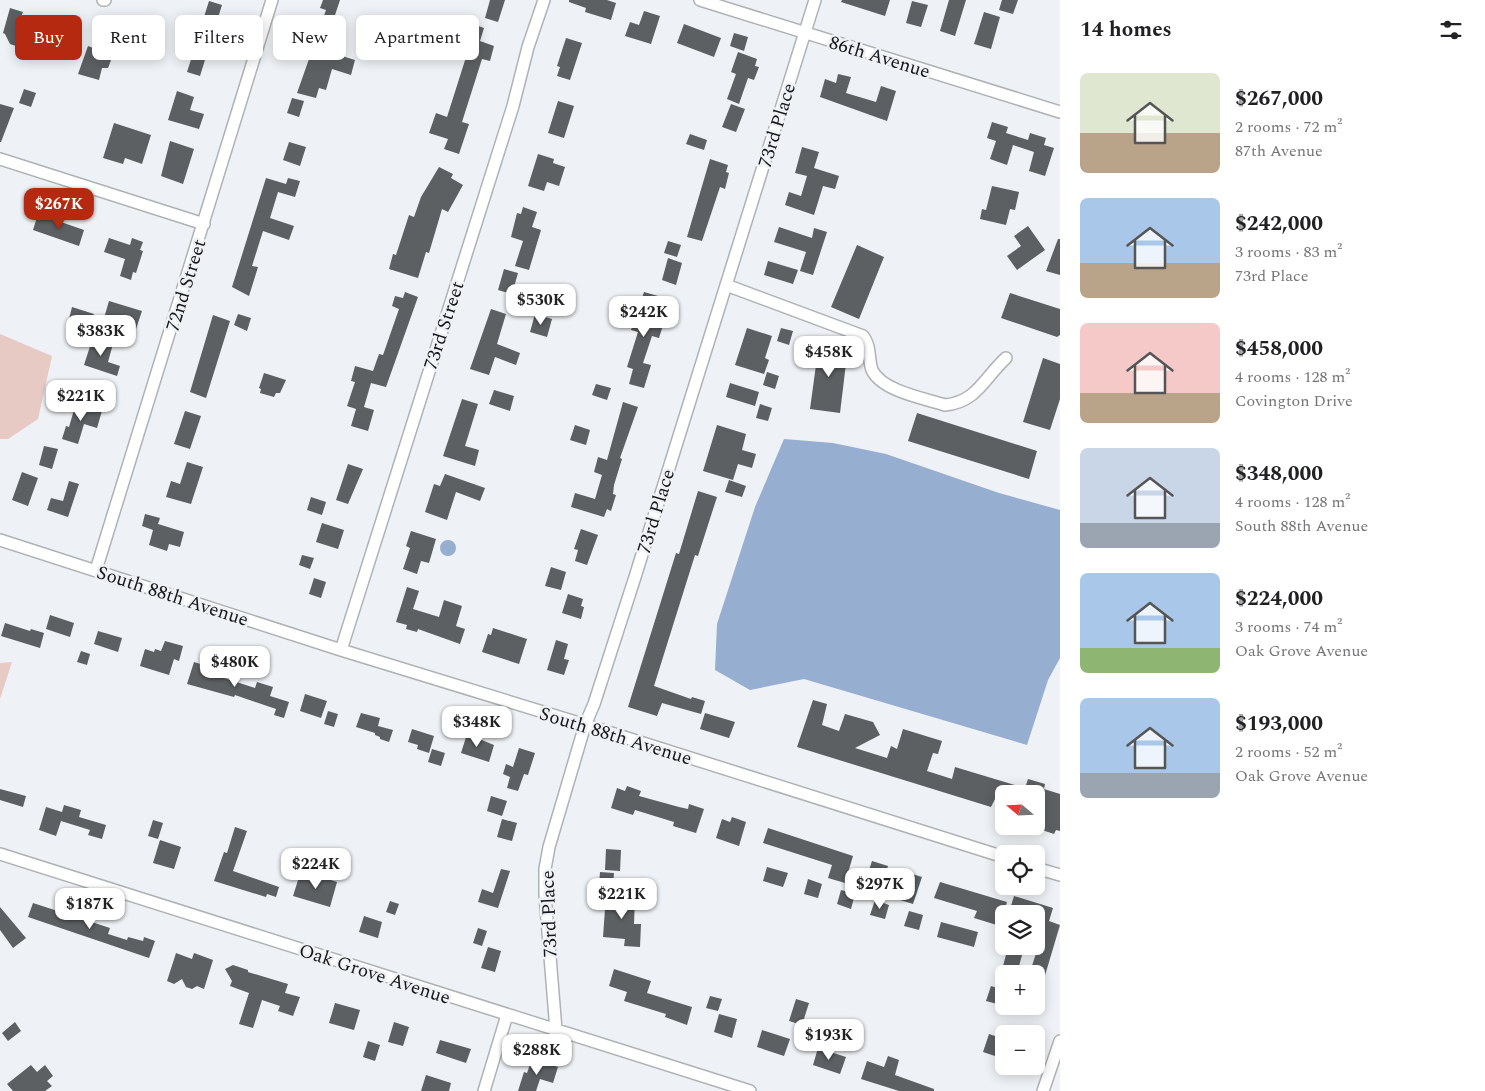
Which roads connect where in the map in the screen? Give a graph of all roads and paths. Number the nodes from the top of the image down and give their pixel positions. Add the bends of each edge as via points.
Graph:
1 (272, 0) edge
2 (544, 0) edge
3 (700, 0) edge
4 (815, 0) edge
5 (805, 33) junction
6 (1060, 112) edge
7 (0, 159) edge
8 (204, 224) junction
9 (726, 285) junction
10 (1006, 358) dead end
11 (0, 540) edge
12 (96, 570) junction
13 (341, 650) junction
14 (585, 725) junction
15 (0, 854) edge
16 (995, 855) edge
17 (1045, 871) edge
18 (1060, 875) edge
19 (507, 1015) junction
20 (556, 1030) junction
21 (1060, 1041) edge
22 (484, 1091) edge
23 (750, 1091) edge
24 (1043, 1091) edge

1 - 8 street, 72nd Street
2 - 13 street, 73rd Street
3 - 5 street, 86th Avenue
4 - 5 street, 73rd Place
5 - 6 street, 86th Avenue
5 - 9 street, 73rd Place
7 - 8 street
8 - 12 street, 72nd Street
9 - 10 street via 863,336 873,370 881,383 945,405 971,397
9 - 14 street, 73rd Place
11 - 12 street, South 88th Avenue
12 - 13 street, South 88th Avenue
13 - 14 street, South 88th Avenue
14 - 16 street, South 88th Avenue
14 - 20 street, 73rd Place via 545,869
15 - 19 street, Oak Grove Avenue
17 - 18 street
19 - 20 street, Oak Grove Avenue
19 - 22 street
20 - 23 street, Oak Grove Avenue
21 - 24 street

